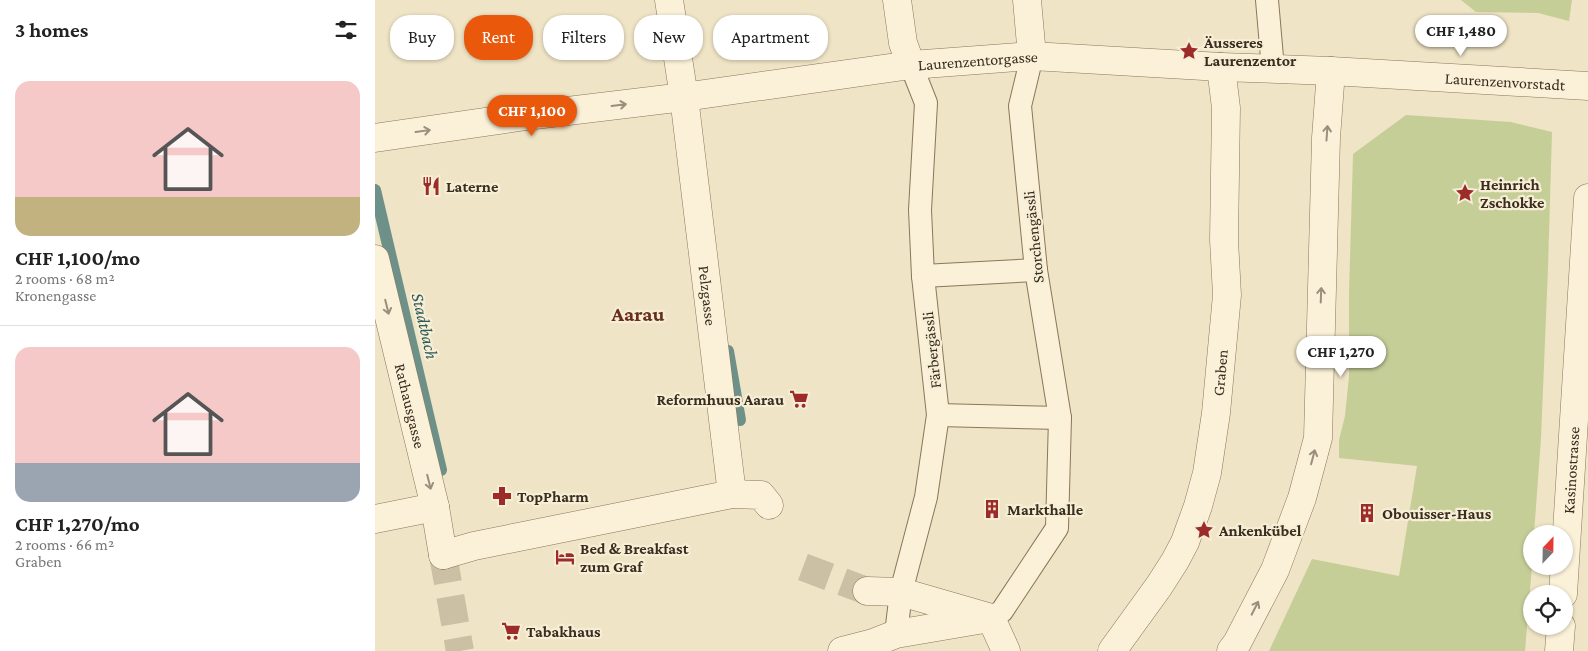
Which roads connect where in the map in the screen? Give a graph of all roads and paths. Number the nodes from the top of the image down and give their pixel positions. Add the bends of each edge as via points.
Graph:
1 (669, 0) edge
2 (897, 0) edge
3 (1027, 0) edge
4 (1267, 0) edge
5 (1032, 56) junction
6 (911, 64) junction
7 (1221, 68) junction
8 (1273, 69) junction
9 (1331, 71) junction
10 (1588, 86) edge
11 (684, 97) junction
12 (375, 138) edge
13 (1588, 198) edge
14 (375, 259) edge
15 (1035, 270) junction
16 (923, 276) junction
17 (1585, 289) edge
18 (938, 415) junction
19 (1060, 418) junction
20 (732, 494) junction
21 (769, 505) dead end
22 (435, 507) junction
23 (375, 519) edge
24 (1564, 585) edge
25 (867, 591) tunnel mouth
26 (901, 592) junction
27 (991, 618) junction
28 (1560, 635) edge
29 (885, 638) junction
30 (841, 651) edge
31 (1006, 651) edge
32 (1112, 651) edge
33 (1231, 651) edge
34 (1559, 651) edge

1 - 11 street, Pelzgasse
2 - 6 street via 903,43
3 - 5 street
4 - 8 lane
5 - 6 street, Laurenzentorgasse
5 - 7 street, Laurenzentorgasse
5 - 15 lane, Storchengässli via 1020,106
6 - 11 street, Laurenzentorgasse
6 - 16 lane, Färbergässli via 926,103 920,210
7 - 8 street, Laurenzentorgasse
7 - 32 street, Graben via 1226,108 1224,240 1227,295 1207,473 1182,549
8 - 9 street, Laurenzenvorstadt
9 - 10 street, Laurenzenvorstadt
33 -> 9 street via 1275,570 1302,498 1318,438 1326,138
12 -> 11 street, Laurenzentorgasse
11 - 20 street, Pelzgasse
13 - 17 street, Kasinostrasse
14 -> 22 street, Rathausgasse
15 - 16 lane
15 - 19 lane, Storchengässli
16 - 18 lane, Färbergässli
17 - 24 street, Kasinostrasse
18 - 19 lane
18 - 26 lane, Färbergässli via 926,497
19 - 27 lane, Storchengässli via 1057,528 1002,611
20 - 21 street via 761,495
20 - 22 street, Rathausgasse via 443,555
22 - 23 street
25 - 26 street
26 - 27 street
26 - 29 lane, Färbergässli
27 - 29 street
27 - 31 street
28 - 34 street
29 - 30 street

